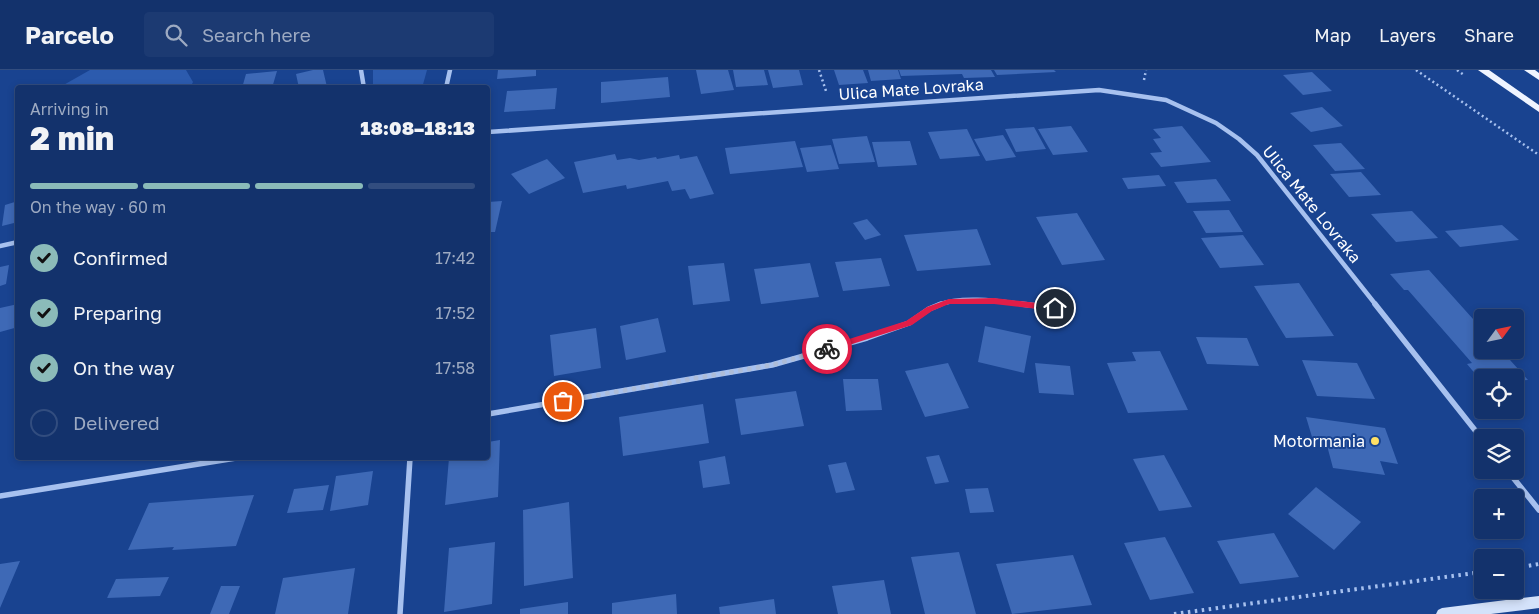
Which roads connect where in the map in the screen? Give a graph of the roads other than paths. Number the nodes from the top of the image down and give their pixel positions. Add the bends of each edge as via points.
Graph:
1 (361, 70) edge
2 (450, 70) edge
3 (1484, 70) edge
4 (1529, 70) edge
5 (1539, 77) edge
6 (364, 85) edge
7 (447, 85) edge
8 (1539, 109) edge
9 (490, 132) edge
10 (15, 243) edge
11 (0, 246) edge
12 (1055, 308) dead end
13 (490, 414) edge
14 (1474, 429) edge
15 (224, 460) edge
16 (410, 460) edge
17 (1514, 479) edge
18 (0, 496) edge
19 (1539, 510) edge
20 (1539, 602) edge
21 (400, 614) edge
22 (1442, 614) edge

1 - 6 street
2 - 7 street
3 - 8 main road
4 - 5 main road
9 - 14 street, Ulica Mate Lovraka via 1099,90 1166,100 1216,122 1257,155
10 - 11 street
12 - 13 street via 994,301 949,301 909,323 772,365
15 - 18 street
16 - 21 street
17 - 19 street
20 - 22 street

